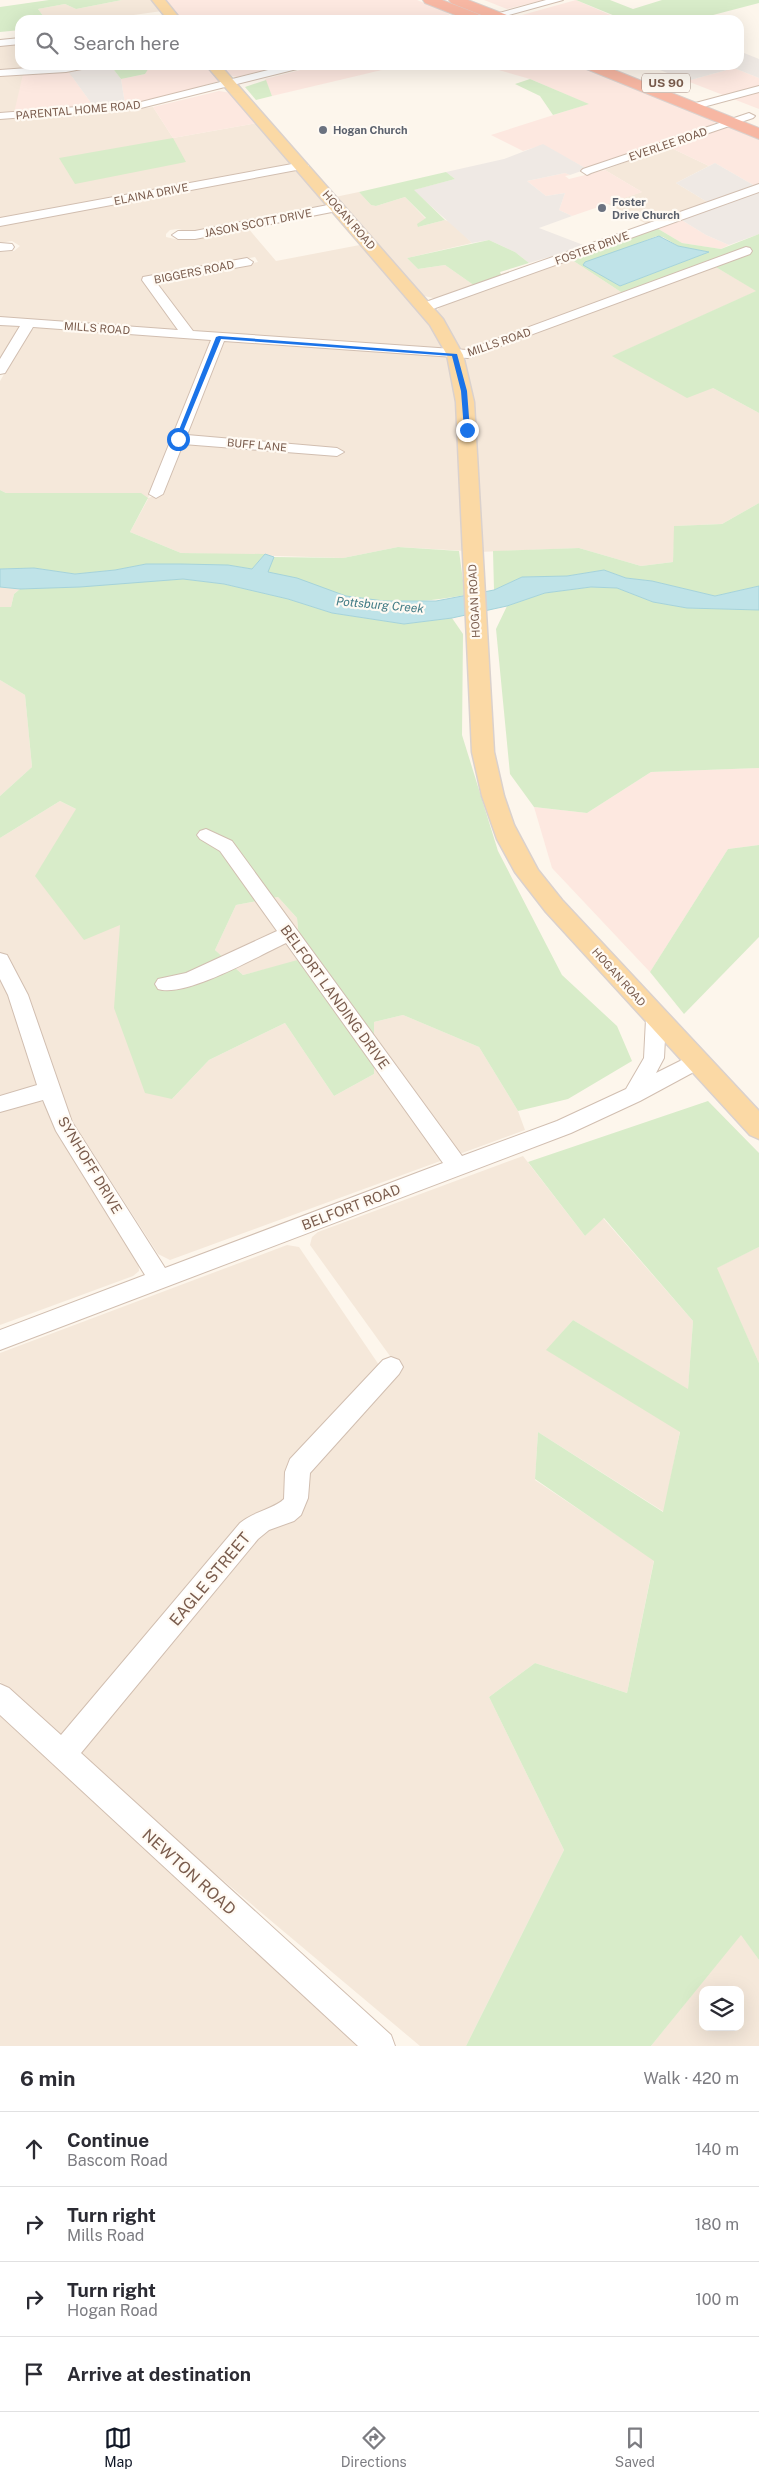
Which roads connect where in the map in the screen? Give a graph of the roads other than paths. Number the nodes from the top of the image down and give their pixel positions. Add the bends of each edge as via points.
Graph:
1 (158, 0) edge
2 (430, 0) edge
3 (456, 0) edge
4 (558, 0) edge
5 (171, 15) edge
6 (467, 15) edge
7 (494, 15) edge
8 (510, 15) edge
9 (15, 42) edge
10 (0, 43) edge
11 (23, 70) edge
12 (217, 70) edge
13 (280, 70) edge
14 (601, 70) edge
15 (633, 70) edge
16 (0, 73) edge
17 (229, 83) junction
18 (759, 89) edge
19 (713, 102) junction
20 (692, 108) junction
21 (0, 116) edge
22 (754, 118) edge
23 (730, 123) junction
24 (759, 134) edge
25 (303, 166) junction
26 (587, 171) dead end
27 (759, 188) edge
28 (338, 207) junction
29 (0, 222) edge
30 (178, 235) dead end
31 (746, 251) dead end
32 (247, 262) dead end
33 (425, 307) junction
34 (0, 321) edge
35 (29, 323) junction
36 (189, 335) junction
37 (219, 337) junction
38 (455, 355) junction
39 (0, 370) edge
40 (178, 439) junction
41 (337, 452) dead end
42 (156, 494) dead end
43 (206, 835) dead end
44 (289, 934) junction
45 (0, 960) edge
46 (165, 984) dead end
47 (656, 1019) junction
48 (696, 1061) junction
49 (49, 1090) junction
50 (633, 1095) junction
51 (0, 1104) edge
52 (759, 1128) edge
53 (458, 1167) junction
54 (160, 1280) junction
55 (0, 1340) edge
56 (391, 1368) dead end
57 (0, 1697) edge
58 (63, 1754) junction
59 (380, 2046) edge

1 - 5 main road
2 - 6 highway
3 - 7 highway
4 - 8 street
9 - 10 street
11 - 16 street
12 - 17 main road, HOGAN ROAD
13 - 17 street, PARENTAL HOME ROAD
14 - 20 highway, US 90
15 - 19 highway, US 90
17 - 21 street, PARENTAL HOME ROAD via 128,108
17 - 25 main road, HOGAN ROAD
18 - 19 street
19 - 20 street
19 - 22 highway, US 90
20 - 23 highway, US 90
22 - 23 street, EVERLEE ROAD
23 - 24 highway, US 90
23 - 26 street, EVERLEE ROAD
25 - 28 main road, HOGAN ROAD
25 - 29 street, ELAINA DRIVE
27 - 33 street, FOSTER DRIVE
28 - 30 street, JASON SCOTT DRIVE
28 - 33 main road, HOGAN ROAD
31 - 38 street, MILLS ROAD via 468,354
32 - 36 street, BIGGERS ROAD via 148,280
33 - 38 main road, HOGAN ROAD
34 - 35 street, MILLS ROAD
35 - 36 street, MILLS ROAD
35 - 39 street
36 - 37 street, MILLS ROAD
37 - 38 street, MILLS ROAD
37 - 40 street
38 - 47 main road, HOGAN ROAD via 465,402 483,752 490,790 524,867 554,906
40 - 41 street, BUFF LANE
40 - 42 street
43 - 44 street, BELFORT LANDING DRIVE via 226,846
44 - 46 street via 189,980
44 - 53 street, BELFORT LANDING DRIVE
45 - 49 street, SYNHOFF DRIVE via 18,994
47 - 48 main road, HOGAN ROAD
47 - 50 street via 654,1058
48 - 50 street, BELFORT ROAD
48 - 52 main road, HOGAN ROAD
49 - 51 street
49 - 54 street, SYNHOFF DRIVE via 64,1125
50 - 53 street, BELFORT ROAD via 564,1127
53 - 54 street, BELFORT ROAD
54 - 55 street, BELFORT ROAD
56 - 58 street, EAGLE STREET via 299,1467 296,1501 291,1509 261,1521 249,1531
57 - 58 street, NEWTON ROAD
58 - 59 street, NEWTON ROAD

